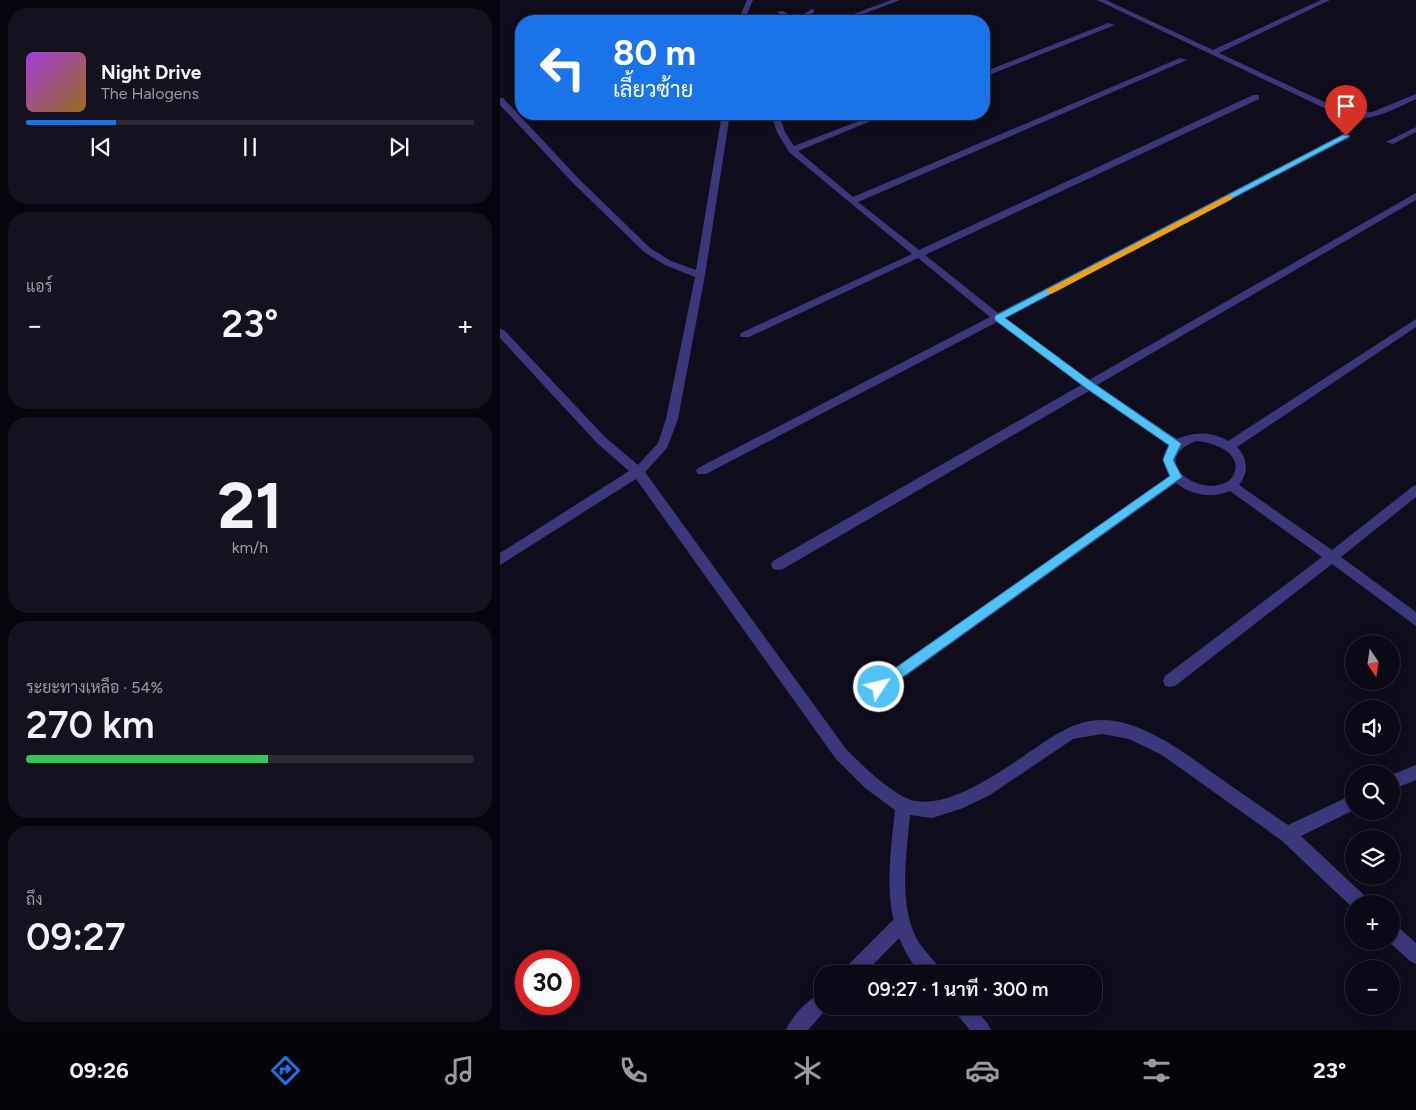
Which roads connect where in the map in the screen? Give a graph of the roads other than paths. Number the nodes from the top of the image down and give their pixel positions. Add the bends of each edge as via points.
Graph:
1 (750, 0) edge
2 (897, 0) edge
3 (1100, 0) edge
4 (1327, 0) edge
5 (813, 6) dead end
6 (780, 8) dead end
7 (742, 15) edge
8 (787, 15) edge
9 (804, 15) edge
10 (856, 15) edge
11 (1111, 24) dead end
12 (1213, 53) junction
13 (1183, 60) dead end
14 (990, 72) edge
15 (1416, 96) edge
16 (1256, 97) dead end
17 (500, 100) edge
18 (515, 116) edge
19 (519, 120) edge
20 (725, 120) edge
21 (777, 120) edge
22 (869, 120) edge
23 (1416, 129) edge
24 (1346, 136) dead end
25 (1390, 142) dead end
26 (792, 150) junction
27 (1416, 196) edge
28 (852, 201) junction
29 (918, 254) junction
30 (700, 275) junction
31 (998, 318) junction
32 (1416, 322) edge
33 (500, 332) edge
34 (745, 335) dead end
35 (1090, 386) junction
36 (1175, 444) junction
37 (1229, 446) junction
38 (702, 471) dead end
39 (638, 472) junction
40 (1176, 477) junction
41 (1231, 486) junction
42 (1416, 490) edge
43 (1332, 557) junction
44 (500, 560) edge
45 (778, 565) dead end
46 (1416, 620) edge
47 (1170, 681) dead end
48 (879, 687) dead end
49 (1416, 772) edge
50 (1400, 780) edge
51 (903, 806) junction
52 (1345, 806) edge
53 (1287, 834) junction
54 (1351, 895) edge
55 (902, 923) junction
56 (1400, 941) edge
57 (1416, 956) edge
58 (860, 965) edge
59 (925, 965) edge
60 (814, 1010) edge
61 (969, 1015) edge
62 (795, 1030) edge
63 (982, 1030) edge

1 - 7 street
2 - 10 street
3 - 12 street
4 - 12 street
5 - 9 street
6 - 8 street
11 - 14 street
12 - 15 street via 1358,118 1376,115
13 - 28 street
16 - 29 street
17 - 18 street
19 - 30 street via 647,250 668,264
20 - 30 street
21 - 26 street
22 - 26 street
23 - 25 street
24 - 31 street
26 - 28 street
27 - 35 street
28 - 29 street
29 - 31 street
29 - 34 street
30 - 39 street via 672,419 663,445
31 - 35 street
31 - 38 street
32 - 37 street
33 - 39 street via 601,440
35 - 36 street
35 - 45 street
36 - 37 street via 1195,437 1218,440
36 - 40 street via 1168,460
37 - 41 street via 1237,454 1242,472
39 - 44 street
39 - 51 street via 841,754 870,783
40 - 41 street via 1186,484 1209,491
40 - 48 street
41 - 43 street
42 - 43 street
43 - 46 street
43 - 47 street
49 - 50 street
51 - 53 street via 932,810 958,803 985,790 1070,733 1102,727 1131,732 1167,750
51 - 55 street via 897,882
52 - 53 street
53 - 54 street
55 - 58 street
55 - 59 street via 912,949
56 - 57 street
60 - 62 street
61 - 63 street

